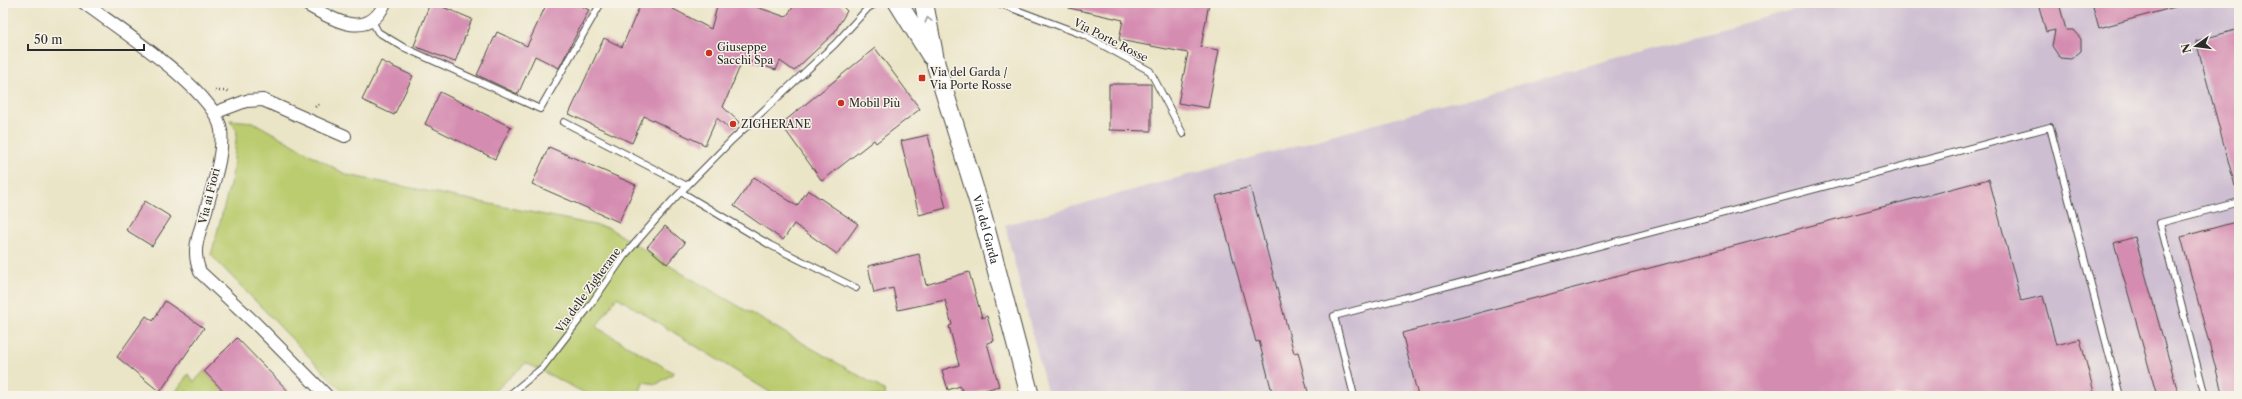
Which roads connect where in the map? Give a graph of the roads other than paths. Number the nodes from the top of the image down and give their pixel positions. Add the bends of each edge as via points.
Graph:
1 (84, 3) edge
2 (304, 3) edge
3 (385, 3) edge
4 (601, 3) edge
5 (877, 3) edge
6 (898, 3) edge
7 (924, 3) edge
8 (998, 3) edge
9 (869, 6) edge
10 (372, 21) junction
11 (936, 65) junction
12 (214, 113) junction
13 (564, 122) dead end
14 (1183, 134) dead end
15 (345, 136) dead end
16 (686, 186) junction
17 (681, 192) junction
18 (2239, 202) edge
19 (856, 288) dead end
20 (327, 396) edge
21 (508, 396) edge
22 (1030, 396) edge
23 (1354, 396) edge
24 (2120, 396) edge
25 (2205, 396) edge

1 - 12 street, Via ai Fiori via 184,79 198,91
2 - 10 street via 347,25
3 - 10 street
4 - 10 lane via 540,109 403,47 378,32
5 - 9 lane, Via delle Zigherane
6 - 11 street, Via del Garda
11 -> 7 street, Via del Garda
8 - 14 lane, Via Porte Rosse via 1086,36 1150,71
9 - 16 lane, Via delle Zigherane via 824,54
11 - 22 street, Via del Garda via 980,207
12 - 15 street via 246,101 263,100
12 - 20 street, Via ai Fiori via 221,130 221,143 194,250 196,262 200,272
13 - 16 lane
16 - 17 lane, Via delle Zigherane
17 - 19 lane via 770,245
17 - 21 lane, Via delle Zigherane via 624,256 542,368
18 - 25 lane via 2160,223
23 - 24 lane via 1334,316 2050,127

